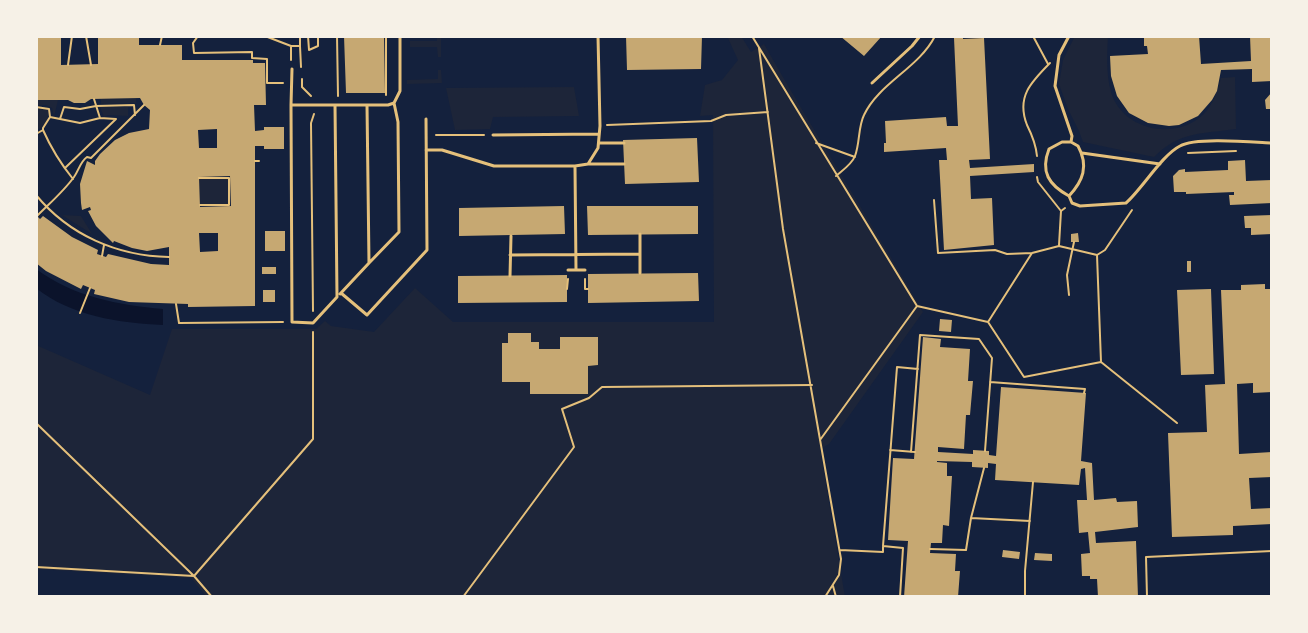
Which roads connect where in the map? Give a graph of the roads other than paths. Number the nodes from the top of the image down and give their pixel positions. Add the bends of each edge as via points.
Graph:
1 (400, 36) edge
2 (598, 36) edge
3 (920, 36) edge
4 (1069, 36) edge
5 (292, 69) road end
6 (872, 83) dead end
7 (394, 103) junction
8 (291, 105) junction
9 (335, 105) junction
10 (367, 105) junction
11 (426, 119) dead end
12 (599, 134) junction
13 (493, 135) road end
14 (1071, 142) junction
15 (599, 143) junction
16 (624, 143) dead end
17 (1272, 143) edge
18 (426, 150) junction
19 (1082, 153) junction
20 (588, 164) junction
21 (624, 164) dead end
22 (1160, 164) junction
23 (575, 166) junction
24 (1069, 196) junction
25 (640, 234) dead end
26 (511, 236) dead end
27 (640, 254) junction
28 (510, 255) junction
29 (576, 255) junction
30 (369, 263) junction
31 (568, 270) dead end
32 (576, 270) junction
33 (585, 270) dead end
34 (640, 273) dead end
35 (510, 276) dead end
36 (341, 293) junction
37 (337, 297) junction

1 - 7 lane via 400,91
2 - 12 lane
3 - 6 lane
4 - 14 lane via 1059,55 1055,86
5 - 8 lane
7 - 10 lane
7 - 30 lane via 398,122 399,232
8 - 9 lane
8 - 37 lane via 292,322 313,323
9 - 10 lane
9 - 37 lane
10 - 30 lane
11 - 18 lane
12 - 13 lane
12 - 15 lane
14 - 19 lane
14 - 24 lane via 1049,149 1046,167 1052,185
15 - 16 lane
15 - 20 lane
17 - 22 lane via 1212,141 1180,145
18 - 23 lane via 442,150 494,166
18 - 36 lane via 427,250 367,315
19 - 22 lane
19 - 24 lane via 1082,179
20 - 21 lane
20 - 23 lane
22 - 24 lane via 1126,203 1080,206 1072,203
23 - 29 lane
25 - 27 lane
26 - 28 lane
27 - 29 lane
27 - 34 lane
28 - 29 lane
28 - 35 lane
29 - 32 lane
30 - 36 lane
31 - 32 lane
32 - 33 lane
36 - 37 lane

